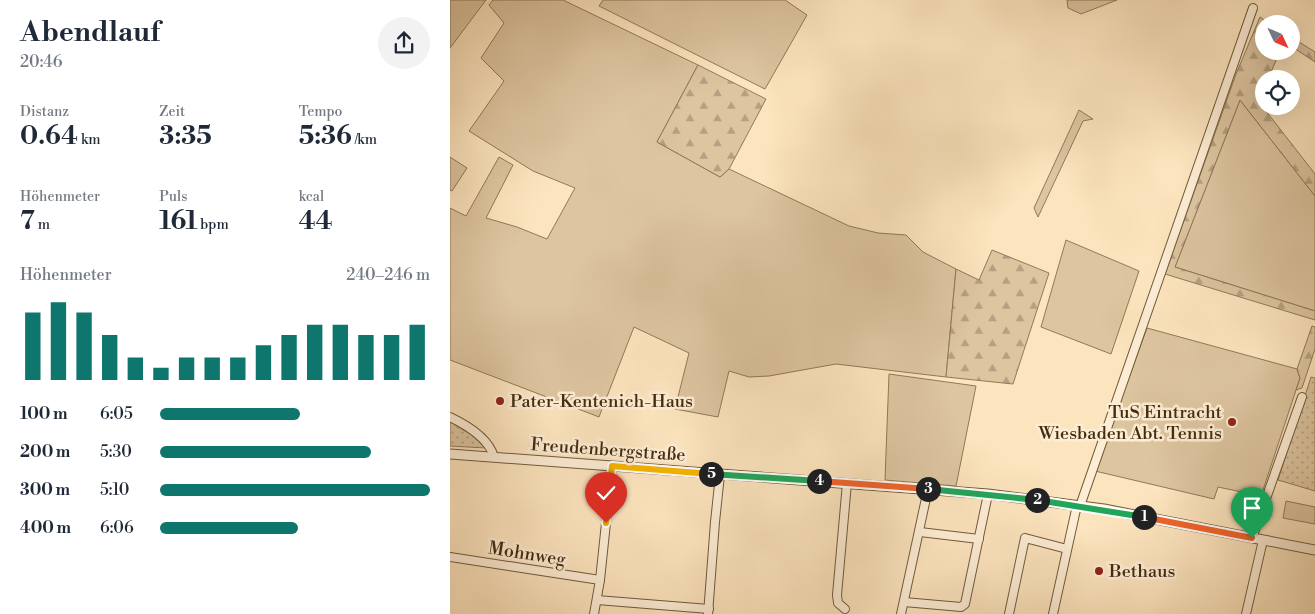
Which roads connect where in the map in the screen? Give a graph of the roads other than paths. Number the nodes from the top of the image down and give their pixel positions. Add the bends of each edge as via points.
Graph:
1 (1253, 8) dead end
2 (1302, 397) dead end
3 (450, 417) edge
4 (450, 454) edge
5 (494, 457) junction
6 (612, 466) junction
7 (720, 474) junction
8 (847, 484) junction
9 (928, 490) junction
10 (988, 494) junction
11 (1079, 505) junction
12 (920, 532) junction
13 (1252, 538) junction
14 (980, 539) junction
15 (1263, 540) junction
16 (1068, 549) junction
17 (1315, 550) edge
18 (450, 557) edge
19 (600, 580) junction
20 (598, 600) junction
21 (904, 602) junction
22 (845, 608) dead end
23 (709, 611) edge
24 (594, 614) edge
25 (901, 614) edge
26 (1009, 614) edge
27 (1053, 614) edge
28 (1246, 614) edge

1 - 11 street
2 - 13 street
3 - 5 street via 478,435 492,449
4 - 5 street, Freudenbergstraße
5 - 6 street, Freudenbergstraße
6 - 7 street, Freudenbergstraße
6 - 19 street
7 - 8 street, Freudenbergstraße
7 - 23 street
8 - 9 street, Freudenbergstraße
8 - 22 street via 837,595 838,603
9 - 10 street, Freudenbergstraße
9 - 12 street
10 - 11 street, Freudenbergstraße
10 - 14 street
11 - 13 street, Freudenbergstraße
11 - 16 street
12 - 14 street
12 - 21 street
13 - 15 street, Freudenbergstraße
14 - 21 street via 963,606
15 - 17 street, Freudenbergstraße
15 - 28 street
16 - 26 street via 1025,538
16 - 27 street
18 - 19 street, Mohnweg
19 - 20 street
20 - 23 street
20 - 24 street
21 - 25 street

